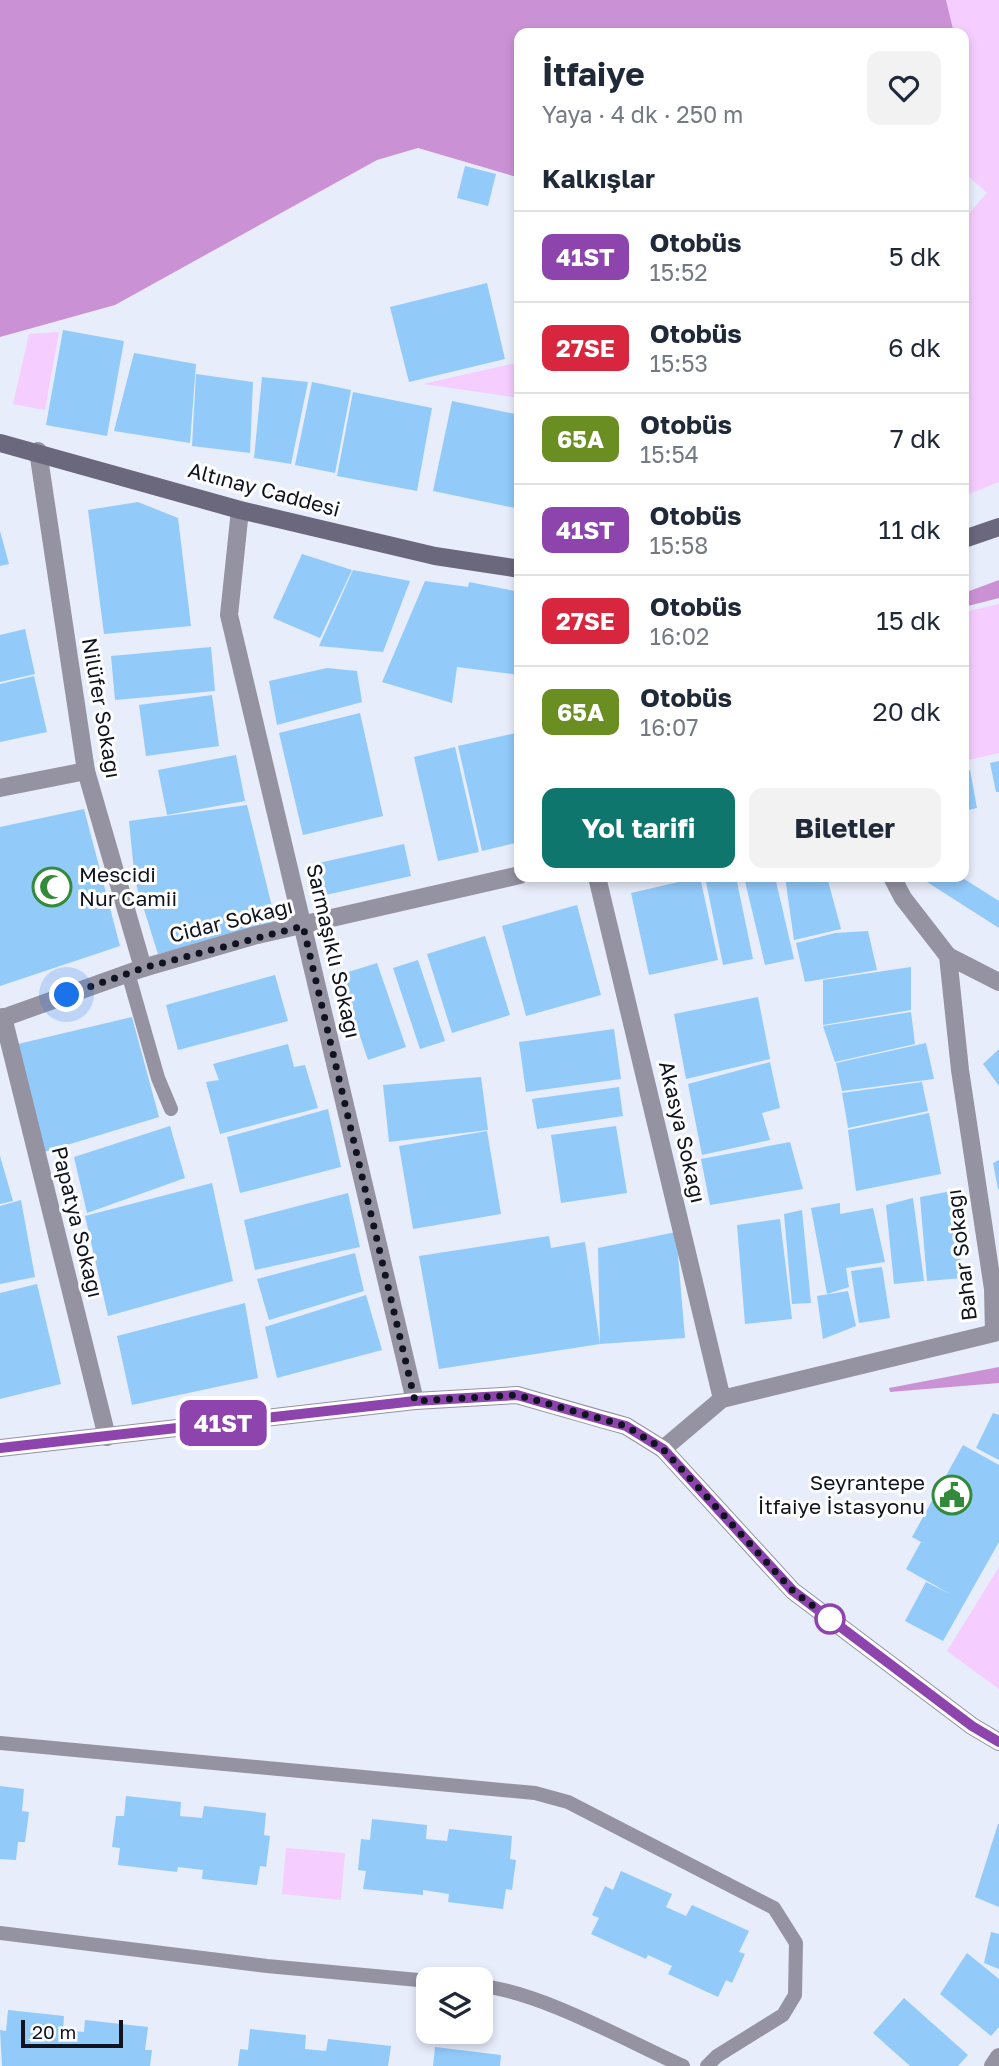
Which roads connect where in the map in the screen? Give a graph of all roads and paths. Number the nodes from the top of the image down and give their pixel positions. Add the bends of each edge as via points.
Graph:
1 (0, 443) edge
2 (38, 451) junction
3 (240, 510) junction
4 (999, 527) edge
5 (969, 537) edge
6 (514, 568) edge
7 (86, 771) junction
8 (0, 788) edge
9 (514, 876) edge
10 (598, 882) edge
11 (895, 882) edge
12 (303, 926) junction
13 (948, 956) junction
14 (135, 970) junction
15 (999, 982) edge
16 (1, 1018) edge
17 (171, 1109) dead end
18 (722, 1399) junction
19 (415, 1401) junction
20 (107, 1437) junction
21 (0, 1448) edge
22 (663, 1449) junction
23 (999, 1741) edge
24 (0, 1743) edge
25 (0, 1933) edge
26 (416, 1980) edge
27 (493, 1988) edge
28 (999, 2057) edge
29 (683, 2066) edge
30 (707, 2066) edge
31 (993, 2066) edge

1 - 2 street, Altınay Caddesi
2 - 3 street, Altınay Caddesi
2 - 7 street, Nilüfer Sokağı
3 - 6 street, Altınay Caddesi via 435,556
3 - 12 street, Sarmaşıklı Sokağı via 229,615
4 - 5 street
7 - 8 street
7 - 14 street, Nilüfer Sokağı
9 - 12 street, Cidar Sokağı
10 - 18 street, Akasya Sokağı
11 - 13 street
12 - 14 street, Cidar Sokağı
12 - 19 street, Sarmaşıklı Sokağı
13 - 15 street
13 - 18 street, Bahar Sokağı via 993,1289 994,1333
14 - 16 street, Cidar Sokağı
14 - 17 lane via 158,1078
16 - 20 street, Papatya Sokağı
18 - 22 street, Bahar Sokağı
19 - 20 street
19 - 22 street via 517,1395 626,1426
20 - 21 street
22 - 23 street via 793,1591 972,1726
24 - 30 lane via 535,1793 568,1801 774,1908 796,1943 795,1995 783,2015
25 - 26 lane
27 - 29 lane via 542,2003
28 - 31 street

